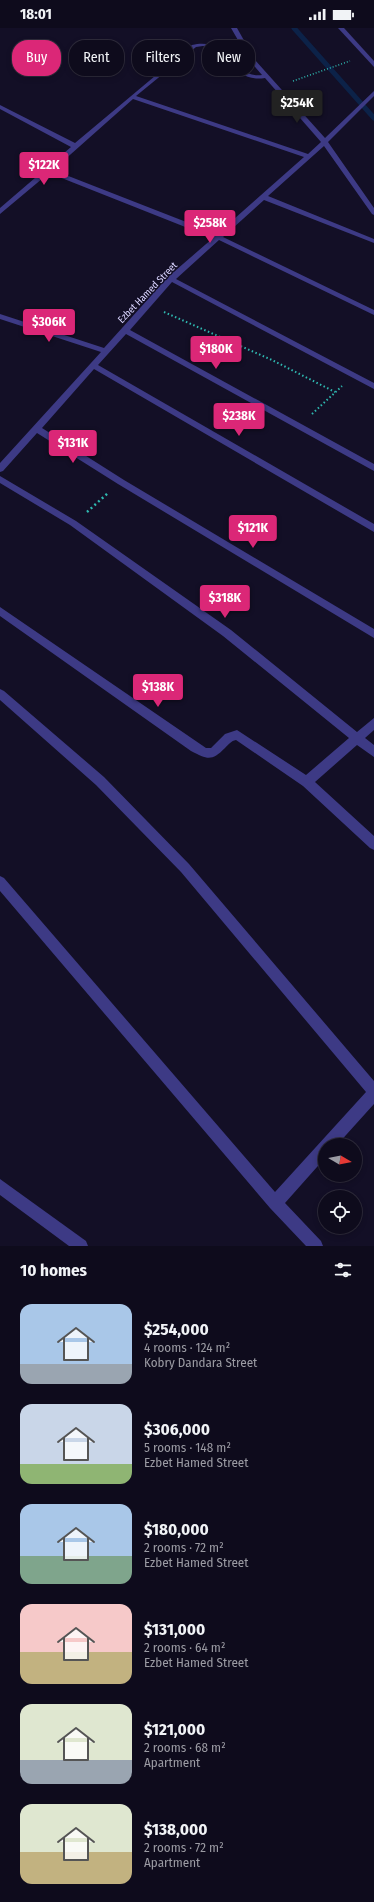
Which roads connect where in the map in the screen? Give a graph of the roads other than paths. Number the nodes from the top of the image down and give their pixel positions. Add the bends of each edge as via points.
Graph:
1 (234, 28) edge
2 (341, 28) edge
3 (374, 65) edge
4 (267, 76) junction
5 (374, 93) edge
6 (132, 97) junction
7 (0, 107) edge
8 (324, 142) junction
9 (75, 146) junction
10 (308, 156) junction
11 (48, 170) junction
12 (263, 196) junction
13 (0, 212) edge
14 (374, 213) edge
15 (218, 237) junction
16 (374, 241) edge
17 (171, 279) junction
18 (374, 313) edge
19 (0, 316) edge
20 (124, 330) junction
21 (105, 351) junction
22 (93, 364) junction
23 (374, 386) edge
24 (36, 428) junction
25 (374, 468) edge
26 (0, 469) edge
27 (0, 479) edge
28 (374, 528) edge
29 (0, 611) edge
30 (374, 634) edge
31 (0, 694) edge
32 (374, 723) edge
33 (358, 738) junction
34 (374, 752) edge
35 (307, 782) junction
36 (374, 844) edge
37 (0, 882) edge
38 (374, 1092) edge
39 (334, 1138) edge
40 (318, 1156) edge
41 (0, 1186) edge
42 (275, 1203) junction
43 (81, 1246) edge
44 (316, 1246) edge

1 - 4 street via 250,55
2 - 3 street
4 - 6 street via 253,78 241,72 214,47 201,44 194,46
4 - 8 street
5 - 8 street, Ezbet Hamed Street
6 - 9 street
6 - 10 street
7 - 9 street
8 - 10 street, Ezbet Hamed Street
8 - 14 street
9 - 11 street
10 - 12 street, Ezbet Hamed Street
11 - 13 street
11 - 15 street
12 - 15 street, Ezbet Hamed Street
12 - 16 street
15 - 17 street, Ezbet Hamed Street
15 - 18 street
17 - 20 street, Ezbet Hamed Street
17 - 23 street
19 - 21 street
20 - 21 street, Ezbet Hamed Street
20 - 25 street
21 - 22 street, Ezbet Hamed Street
22 - 24 street, Ezbet Hamed Street
22 - 28 street
24 - 26 street, Ezbet Hamed Street
24 - 30 street
27 - 33 street via 73,523 227,633
29 - 35 street via 196,748 205,753 213,752 229,738 237,735
31 - 38 street via 100,781 185,868
32 - 33 street
33 - 34 street
33 - 35 street
35 - 36 street
37 - 42 street
38 - 39 street
40 - 42 street
41 - 43 street
42 - 44 street

